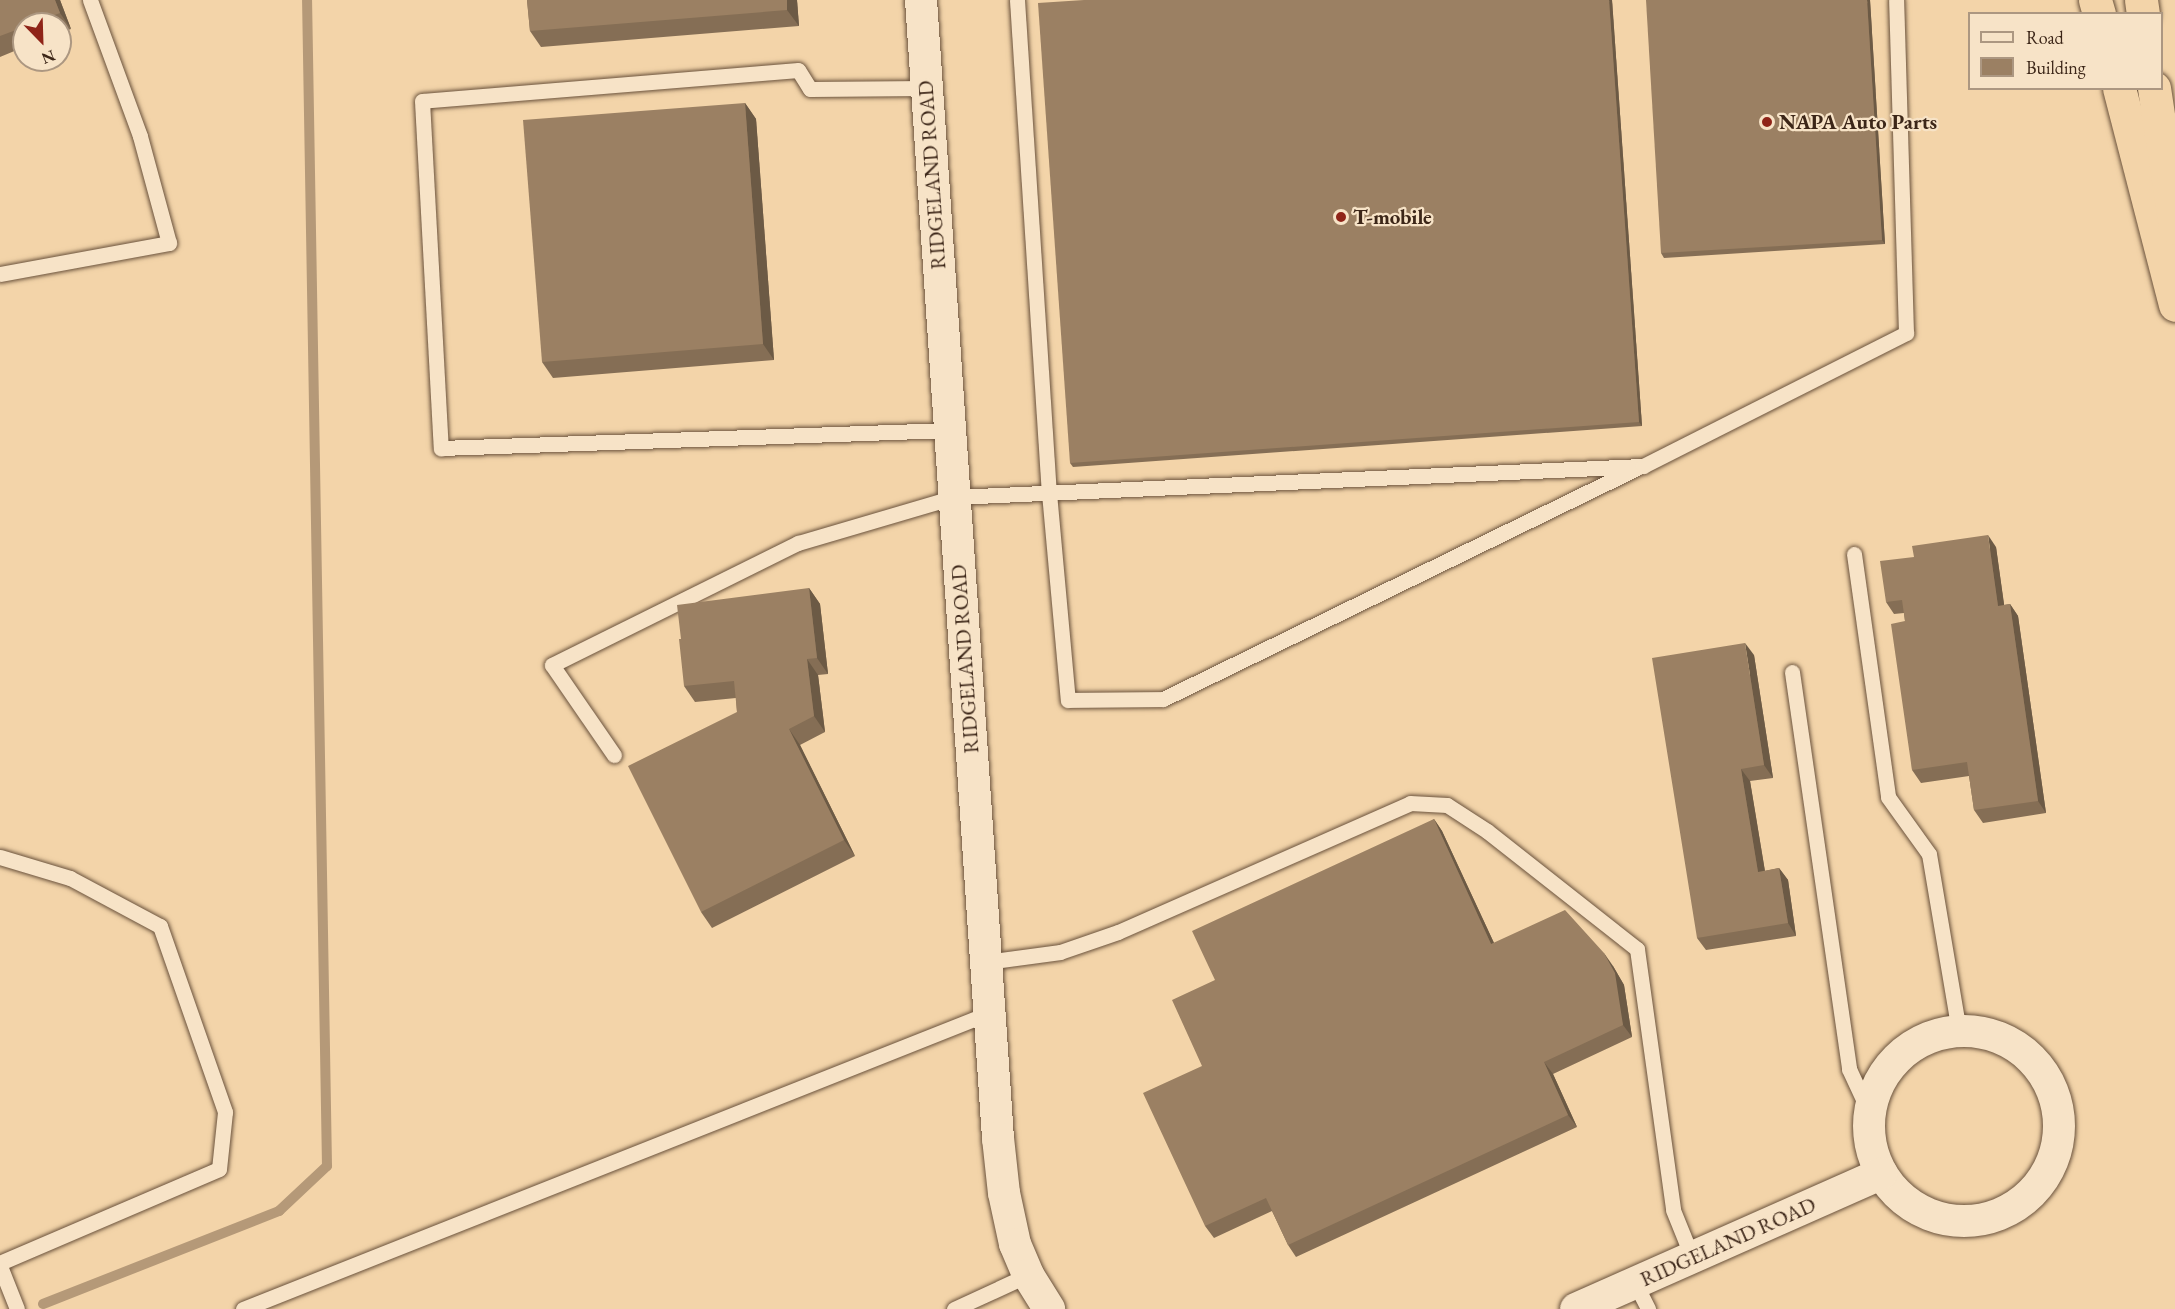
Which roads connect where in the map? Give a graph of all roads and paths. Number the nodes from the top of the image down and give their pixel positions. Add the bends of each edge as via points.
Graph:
1 (90, 0) edge
2 (921, 0) edge
3 (1017, 0) edge
4 (1896, 0) edge
5 (926, 88) junction
6 (2120, 90) edge
7 (2154, 90) edge
8 (2175, 227) edge
9 (0, 274) edge
10 (2175, 305) edge
11 (950, 430) junction
12 (1643, 466) junction
13 (1049, 493) junction
14 (954, 497) junction
15 (1854, 554) dead end
16 (1792, 672) dead end
17 (614, 755) dead end
18 (0, 857) edge
19 (986, 962) junction
20 (989, 1013) junction
21 (1959, 1031) junction
22 (1869, 1112) junction
23 (1881, 1174) junction
24 (1692, 1257) junction
25 (0, 1264) edge
26 (1028, 1275) junction
27 (1641, 1296) edge
28 (18, 1309) edge
29 (243, 1309) edge
30 (954, 1309) edge
31 (1049, 1309) edge
32 (1576, 1309) edge

1 - 9 lane via 140,136 169,243
2 - 5 street, RIDGELAND ROAD
3 - 13 lane
4 - 12 lane via 1906,333
5 - 11 street, RIDGELAND ROAD
5 - 11 lane via 810,89 798,70 422,101 441,448
6 - 10 highway
7 - 8 highway
11 - 14 street, RIDGELAND ROAD
12 - 13 lane
12 - 13 lane via 1163,699 1068,700
13 - 14 lane
14 - 17 lane via 798,543 552,665
14 - 19 street, RIDGELAND ROAD
15 - 21 lane via 1888,796 1929,854
16 - 22 lane via 1850,1069
18 - 25 lane via 70,878 160,926 225,1112 219,1169
19 - 20 street, RIDGELAND ROAD
19 - 24 lane via 1070,949 1118,932 1410,803 1447,805 1487,831 1637,949 1673,1210
20 - 26 street, RIDGELAND ROAD via 1004,1193 1015,1244
20 - 29 lane
21 - 22 street via 1927,1038 1900,1056 1880,1081
21 - 23 street via 1991,1035 2020,1049 2042,1072 2056,1102 2059,1132 2052,1161 2037,1187 2013,1207 1985,1219 1955,1221 1926,1214 1900,1197
22 - 23 street via 1870,1144
23 - 24 street, RIDGELAND ROAD
24 - 27 street, RIDGELAND ROAD
25 - 28 lane
26 - 30 lane
26 - 31 street, RIDGELAND ROAD
27 - 32 street, RIDGELAND ROAD

